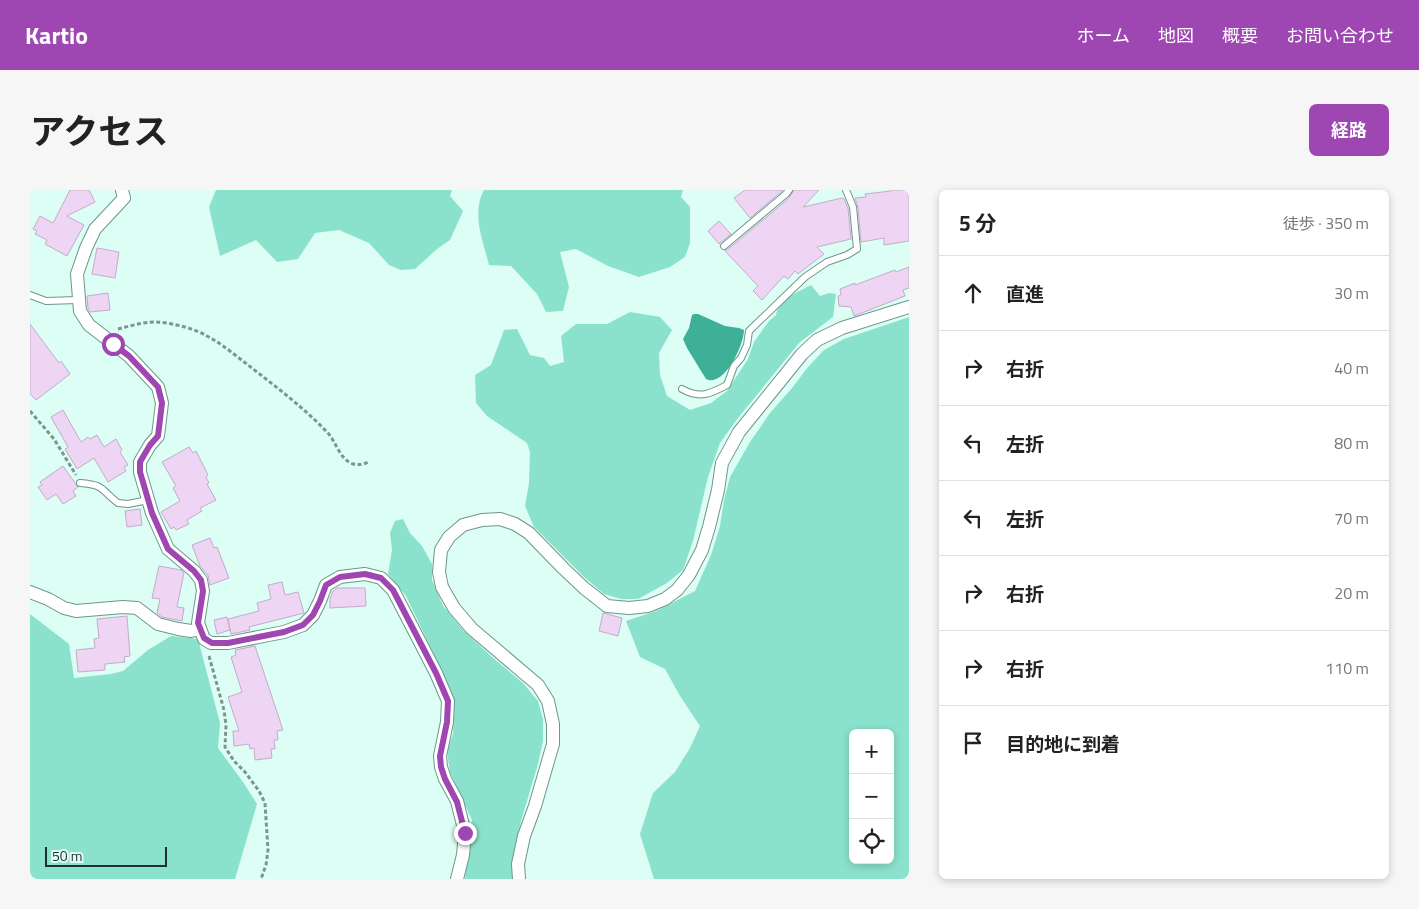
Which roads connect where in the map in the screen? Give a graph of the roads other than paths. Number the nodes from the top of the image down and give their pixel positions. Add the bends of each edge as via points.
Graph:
1 (122, 190) edge
2 (789, 190) edge
3 (846, 190) edge
4 (724, 246) dead end
5 (30, 295) edge
6 (78, 300) junction
7 (909, 307) edge
8 (682, 389) dead end
9 (80, 483) road end
10 (148, 500) junction
11 (30, 592) edge
12 (202, 634) junction
13 (457, 879) edge
14 (519, 879) edge

1 - 6 street via 124,198 95,228 86,248 77,274
2 - 4 lane
3 - 8 lane via 853,207 857,249 827,262 805,277 749,331 747,345 727,385 709,394 691,394
5 - 6 lane via 46,300
6 - 10 street via 80,311 89,325 129,356 158,387 162,403 158,436 140,462
7 - 14 street via 842,328 817,340 802,354 739,432 722,463 702,550 677,590 665,599 648,606 607,606 529,533 515,524 482,520 463,525 449,537 442,550 439,572 442,587 472,629 538,685 548,701 553,724 548,764 524,836 518,864
9 - 10 lane via 101,486 118,503
10 - 12 street via 168,549 201,580 203,591 198,623
11 - 12 street via 76,612 137,608 158,624
12 - 13 street via 212,643 228,643 284,632 303,625 313,615 326,585 340,577 365,574 381,578 393,590 448,701 440,756 465,833

